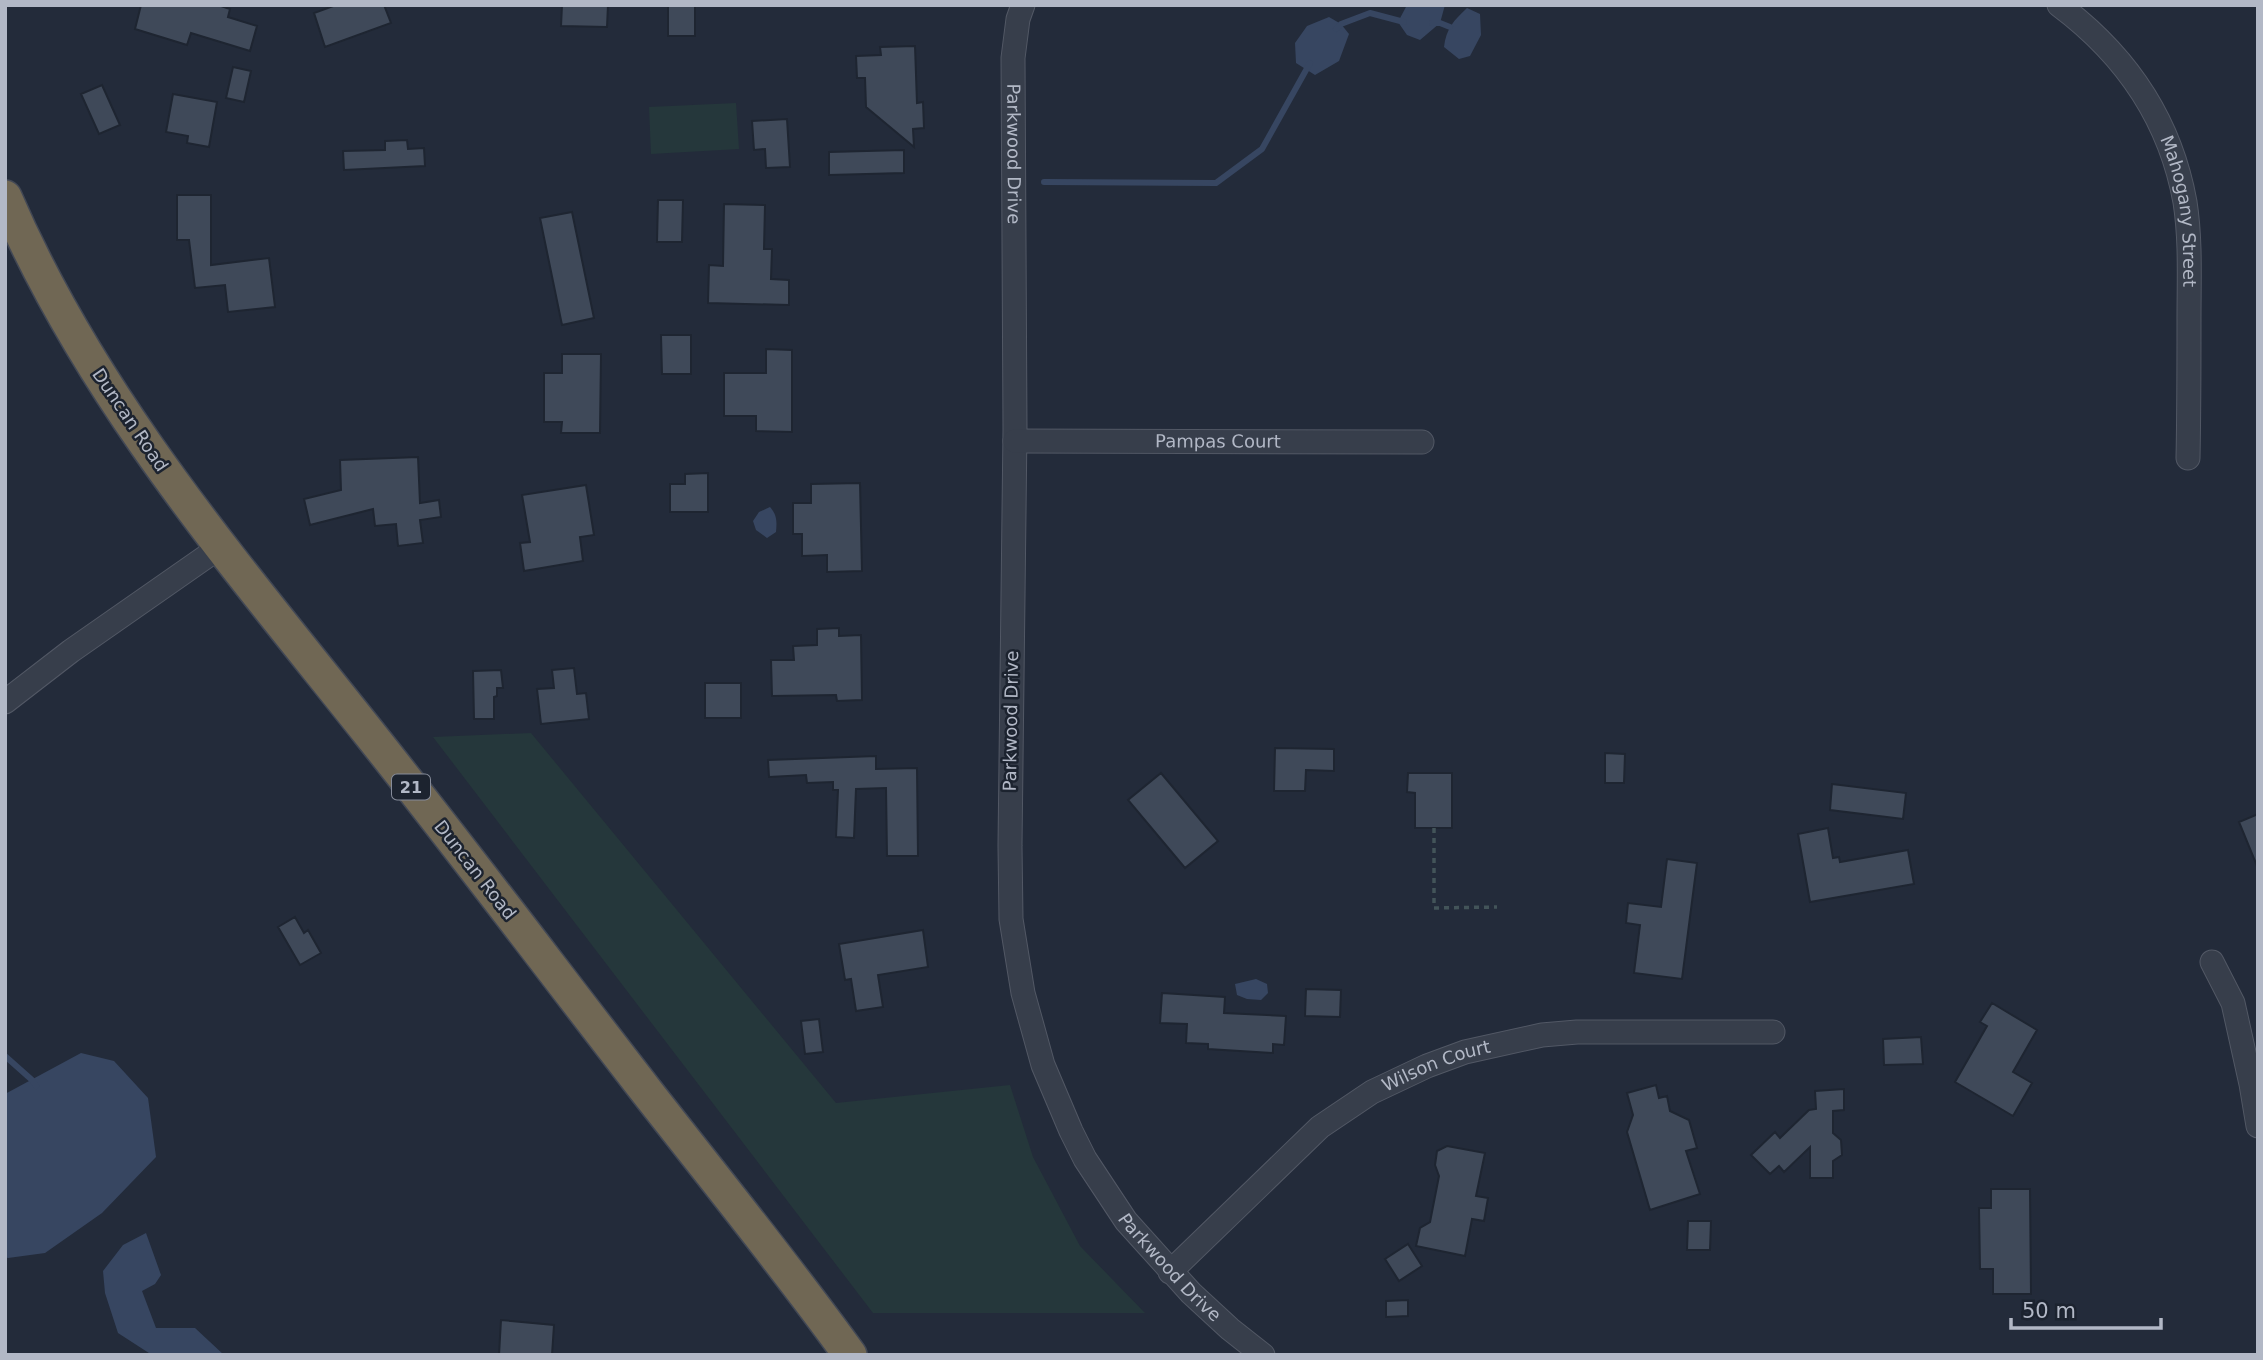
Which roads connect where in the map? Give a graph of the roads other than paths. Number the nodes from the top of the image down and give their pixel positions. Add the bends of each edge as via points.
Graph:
1 (1023, 5) edge
2 (2059, 5) edge
3 (5, 197) edge
4 (1015, 441) junction
5 (1422, 442) dead end
6 (2188, 458) dead end
7 (220, 547) junction
8 (5, 702) edge
9 (2212, 962) dead end
10 (1773, 1032) dead end
11 (2258, 1126) edge
12 (1170, 1272) junction
13 (850, 1355) edge
14 (1264, 1355) edge

1 - 4 street, Parkwood Drive via 1013,58
2 - 6 street, Mahogany Street via 2114,52 2138,84 2173,158 2185,202 2190,250
3 - 7 highway, Duncan Road / 21 via 81,347 157,463
4 - 5 street, Pampas Court
4 - 12 street, Parkwood Drive via 1010,894 1023,993 1043,1065 1085,1159 1126,1221
7 - 8 street
7 - 13 highway, Duncan Road / 21
9 - 11 street via 2233,1003
10 - 12 street, Wilson Court via 1542,1035 1465,1052 1427,1066 1372,1092 1320,1127
12 - 14 street, Parkwood Drive

